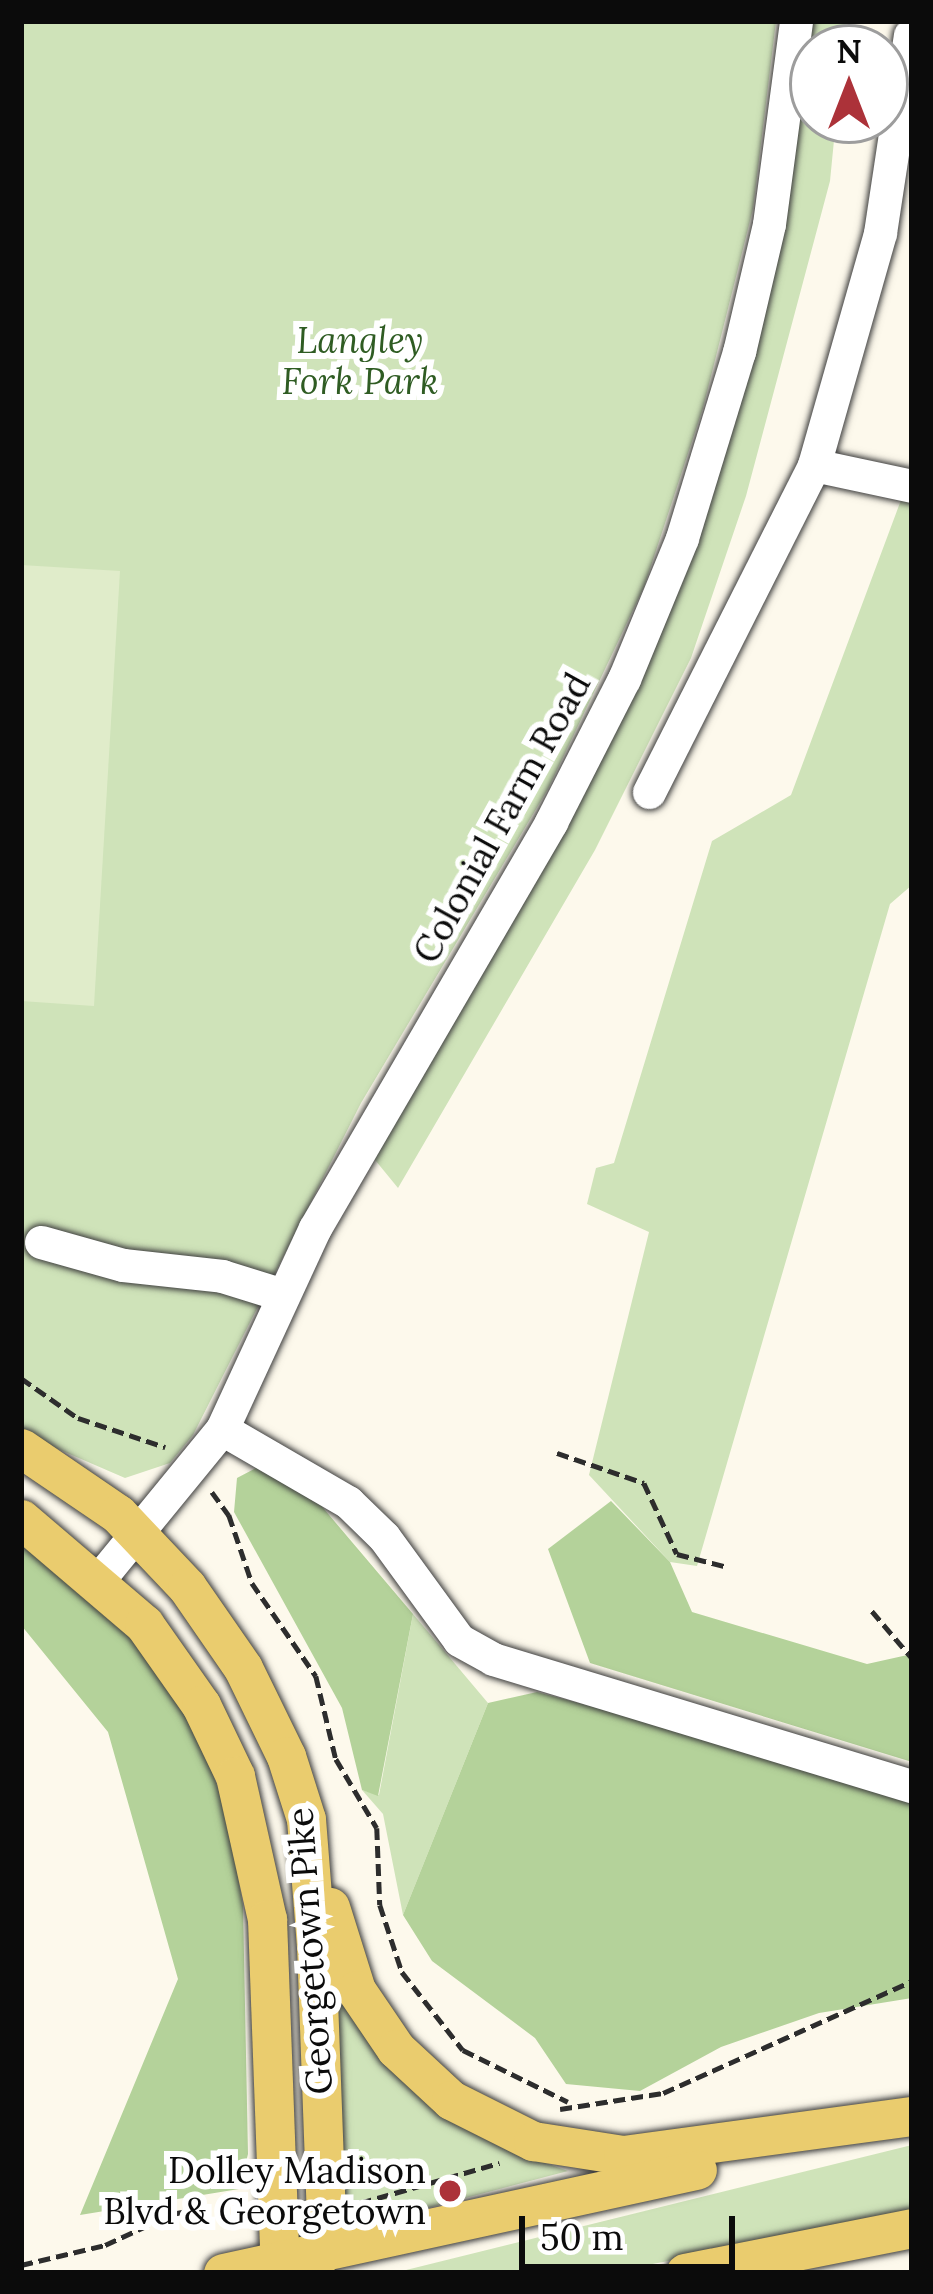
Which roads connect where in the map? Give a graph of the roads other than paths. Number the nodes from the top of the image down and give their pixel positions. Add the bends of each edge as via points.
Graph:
1 (796, 21) edge
2 (911, 31) edge
3 (814, 465) junction
4 (912, 485) edge
5 (650, 792) dead end
6 (41, 1242) dead end
7 (283, 1295) junction
8 (222, 1429) junction
9 (21, 1448) edge
10 (21, 1520) edge
11 (140, 1535) junction
12 (100, 1578) junction
13 (912, 1786) edge
14 (306, 1819) junction
15 (912, 2117) edge
16 (912, 2228) edge
17 (298, 2265) edge
18 (223, 2273) edge
19 (685, 2273) edge

1 - 7 street, Colonial Farm Road via 769,224 682,538 624,679 551,822 371,1122
2 - 3 street via 880,233
3 - 4 street
3 - 5 street
6 - 7 street
7 - 8 street, Colonial Farm Road
8 - 11 street, Colonial Farm Road
8 - 13 street via 348,1502 384,1537 459,1640 493,1659
9 - 11 main road, Georgetown Pike
10 - 12 main road, Georgetown Pike
11 - 12 street, Colonial Farm Road
11 - 14 main road, Georgetown Pike via 188,1587 243,1668 280,1741
12 - 17 main road, Georgetown Pike via 201,1705 248,1821 267,1919
14 - 15 main road via 339,1945 368,2010 433,2085 493,2125 553,2147 623,2155
14 - 17 main road, Georgetown Pike via 326,2210
15 - 17 main road
16 - 19 main road
17 - 18 main road

